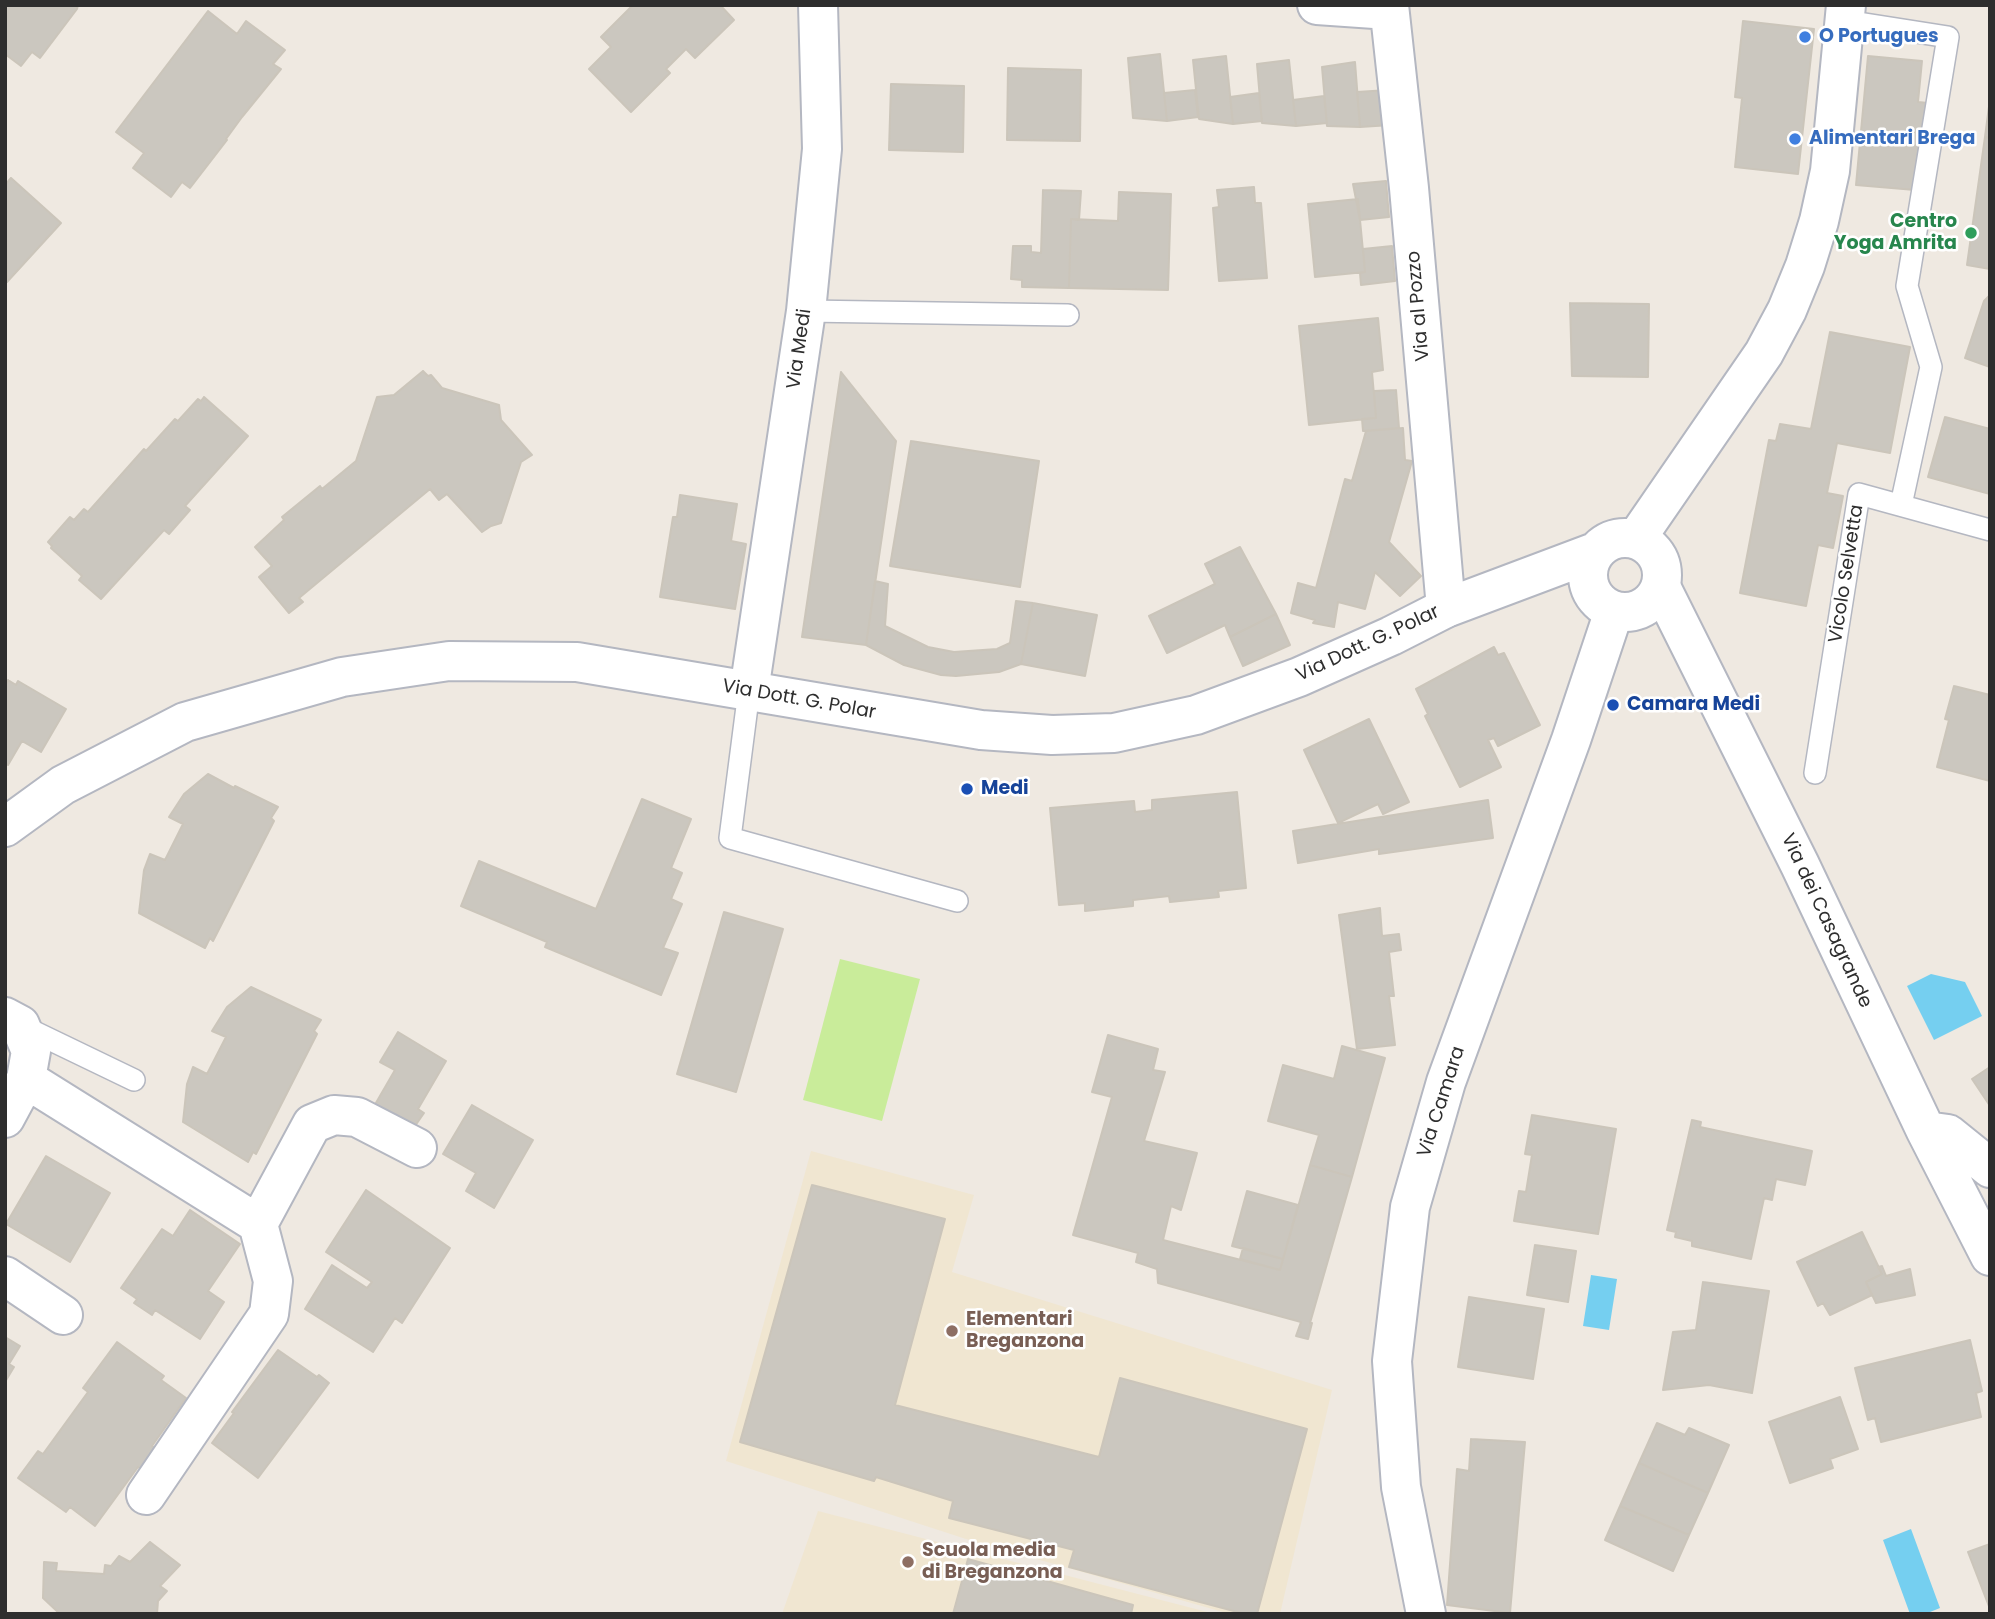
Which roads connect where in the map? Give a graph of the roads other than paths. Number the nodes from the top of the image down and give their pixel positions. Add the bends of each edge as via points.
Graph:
1 (818, 5) edge
2 (1317, 5) edge
3 (1389, 8) edge
4 (1846, 13) edge
5 (806, 311) junction
6 (1068, 315) dead end
7 (1901, 505) junction
8 (1990, 530) edge
9 (1636, 539) junction
10 (1595, 552) junction
11 (1661, 587) junction
12 (1446, 608) junction
13 (1614, 611) junction
14 (749, 691) junction
15 (1815, 773) dead end
16 (5, 827) edge
17 (957, 901) dead end
18 (12, 1021) edge
19 (26, 1079) junction
20 (134, 1080) dead end
21 (5, 1118) edge
22 (1926, 1132) junction
23 (417, 1148) dead end
24 (1990, 1168) edge
25 (258, 1224) junction
26 (1990, 1256) edge
27 (5, 1276) edge
28 (63, 1315) dead end
29 (146, 1495) dead end
30 (1426, 1614) edge

1 - 5 street, Via Medi via 822,149
2 - 3 street
3 - 12 street, Via al Pozzo
4 - 7 lane via 1948,37 1907,286 1931,367
4 - 9 street via 1830,171 1805,266 1764,353
5 - 6 lane
5 - 14 street, Via Medi
7 - 8 lane
7 - 15 lane, Vicolo Selvetta via 1859,494
9 - 10 street via 1614,539
9 - 11 street via 1656,552 1663,575
10 - 12 street, Via Dott. G. Polar
10 - 13 street via 1589,587 1603,606
11 - 13 street via 1648,605 1637,611
11 - 22 street, Via dei Casagrande
12 - 14 street, Via Dott. G. Polar via 1391,636 1196,715 1114,733 981,730
13 - 30 street, Via Camara via 1446,1082 1410,1207 1392,1361 1401,1487
14 - 16 street, Via Dott. G. Polar via 577,662 450,661 342,677 186,722 63,785
14 - 17 lane via 730,838
18 - 19 street via 31,1051
18 - 20 lane
19 - 21 street
19 - 25 street
22 - 24 street via 1948,1134
22 - 26 street, Via dei Casagrande
23 - 25 street via 358,1117 334,1115 312,1124
25 - 29 street via 273,1281 269,1314
27 - 28 street

